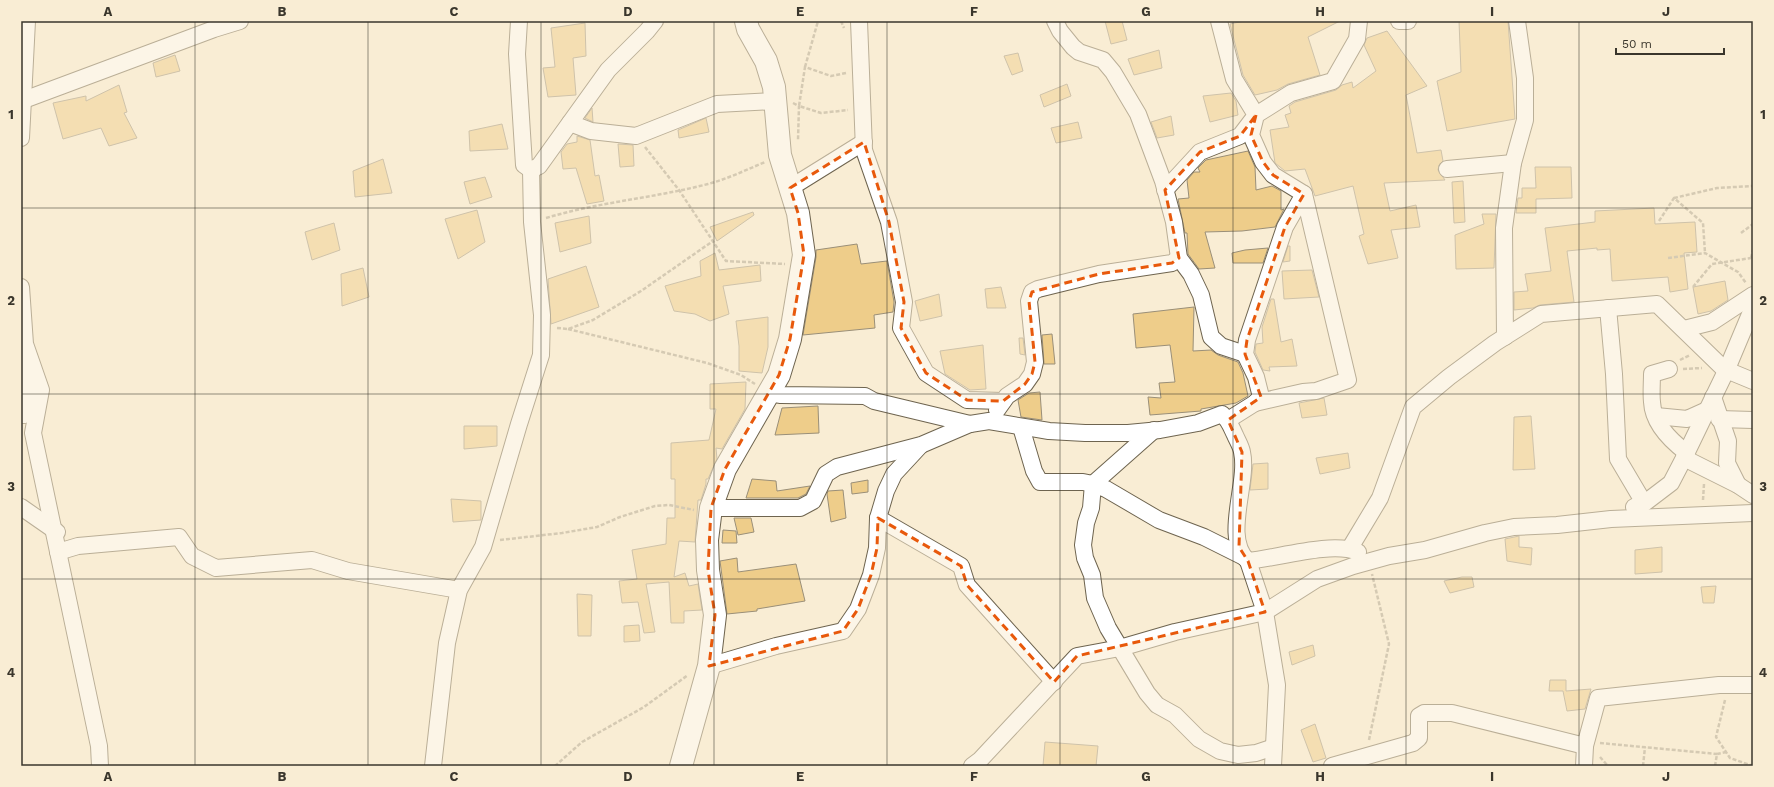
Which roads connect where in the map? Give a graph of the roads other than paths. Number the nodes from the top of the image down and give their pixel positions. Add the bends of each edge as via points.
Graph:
1 (27, 21) edge
2 (240, 21) edge
3 (519, 21) edge
4 (655, 21) edge
5 (746, 21) edge
6 (859, 21) edge
7 (1055, 21) edge
8 (1219, 21) edge
9 (1359, 21) edge
10 (1399, 21) edge
11 (1408, 21) edge
12 (1517, 21) edge
13 (22, 100) edge
14 (775, 101) junction
15 (1256, 115) junction
16 (570, 123) junction
17 (21, 138) edge
18 (864, 142) junction
19 (1513, 163) junction
20 (1447, 169) dead end
21 (532, 170) junction
22 (790, 188) junction
23 (1165, 190) junction
24 (1304, 194) junction
25 (1179, 258) junction
26 (21, 287) edge
27 (1751, 291) edge
28 (1753, 307) edge
29 (1608, 308) junction
30 (1684, 328) junction
31 (1505, 337) junction
32 (1245, 354) junction
33 (1725, 369) junction
34 (1669, 370) road end
35 (1753, 381) edge
36 (769, 393) junction
37 (1003, 401) junction
38 (1255, 403) junction
39 (1713, 409) junction
40 (27, 415) edge
41 (1656, 416) junction
42 (1228, 420) junction
43 (1753, 420) edge
44 (989, 421) junction
45 (970, 424) junction
46 (1021, 427) junction
47 (1154, 430) junction
48 (921, 445) junction
49 (1685, 456) junction
50 (1093, 484) junction
51 (1748, 489) edge
52 (1644, 503) junction
53 (21, 507) edge
54 (711, 511) junction
55 (1753, 513) edge
56 (878, 518) junction
57 (1599, 521) junction
58 (53, 529) junction
59 (78, 546) junction
60 (1350, 548) junction
61 (58, 552) junction
62 (1246, 559) junction
63 (1373, 561) junction
64 (459, 590) junction
65 (1265, 612) junction
66 (1120, 648) junction
67 (709, 662) junction
68 (1054, 682) junction
69 (1745, 685) edge
70 (1586, 744) junction
71 (1274, 747) junction
72 (100, 766) edge
73 (433, 766) edge
74 (681, 766) edge
75 (972, 766) edge
76 (1272, 766) edge
77 (1332, 766) edge
78 (1584, 766) edge

1 - 13 street
2 - 13 street
3 - 21 street via 517,54 524,165
4 - 16 street via 608,70
5 - 14 street via 766,62
6 - 18 street
7 - 23 street via 1073,47 1079,52 1103,60 1113,72 1138,114
8 - 15 street via 1234,79
9 - 15 street via 1357,39 1333,81 1291,93
10 - 11 street
12 - 19 street via 1525,78 1525,120
13 - 17 street
14 - 16 street via 717,104 636,136 591,131
14 - 22 street via 780,155
15 - 23 street via 1240,136 1200,152
15 - 24 street via 1251,135 1264,162 1273,175
16 - 21 street via 539,166
18 - 22 street
18 - 37 street via 864,150 892,237 904,302 900,328 926,373 966,400
19 - 20 street
19 - 31 street via 1504,228
21 - 64 street via 532,222 542,315 541,355 484,542
22 - 36 street via 798,214 804,255 790,339 779,375
23 - 25 street via 1174,222
24 - 32 street via 1285,227 1247,340
24 - 38 street via 1348,380 1316,391
25 - 32 street via 1191,274 1201,295 1211,337 1221,346
25 - 37 street via 1172,264 1099,274 1032,292 1029,301 1034,362 1032,374 1025,384
26 - 40 street via 25,344 41,390
27 - 30 street via 1712,322
28 - 33 street
29 - 30 street via 1658,304
29 - 31 street via 1541,314
29 - 52 street via 1618,459
30 - 33 street
31 - 60 street via 1449,377 1413,408 1380,498
32 - 38 street via 1256,377 1261,397
33 - 35 street
33 - 39 street
34 - 41 street via 1652,374 1652,404
36 - 45 street via 865,396 874,401
36 - 54 street via 725,469
37 - 44 street
38 - 42 street
39 - 41 street via 1688,419
39 - 43 street
39 - 49 street
39 - 51 street via 1728,441 1726,463
40 - 58 street
41 - 49 street via 1670,440
42 - 47 street via 1222,414 1198,423
42 - 62 street via 1242,452 1243,476 1237,535 1238,547
44 - 45 street
44 - 46 street
45 - 48 street
46 - 47 street via 1085,434
46 - 50 street via 1034,472 1040,482
47 - 50 street
48 - 54 street via 838,467 826,474 813,501 800,508
48 - 56 street via 894,474
49 - 51 street via 1701,467
49 - 52 street via 1671,483
50 - 62 street via 1159,520 1204,536
50 - 66 street via 1083,545 1085,558 1092,575 1095,598
52 - 57 street
53 - 58 street
54 - 67 street via 708,570 714,614
55 - 57 street
56 - 67 street via 877,548 870,575 858,609 843,631
56 - 68 street via 961,566 967,585
57 - 63 street via 1514,527
58 - 59 street
58 - 61 street
59 - 61 street
59 - 64 street via 179,537 192,556 216,568 312,560 348,570
60 - 62 street via 1295,553 1266,560
60 - 63 street
61 - 72 street via 99,746
62 - 65 street
63 - 65 street via 1316,579
64 - 73 street via 447,643
65 - 66 street via 1175,632
65 - 71 street via 1277,685
66 - 68 street via 1077,656
66 - 71 street via 1156,705 1175,715 1199,739 1220,751 1238,755
67 - 74 street
68 - 75 street
69 - 70 street via 1719,685 1598,698
70 - 77 street via 1452,714 1424,713 1419,716 1419,738 1413,743
70 - 78 street
71 - 76 street

